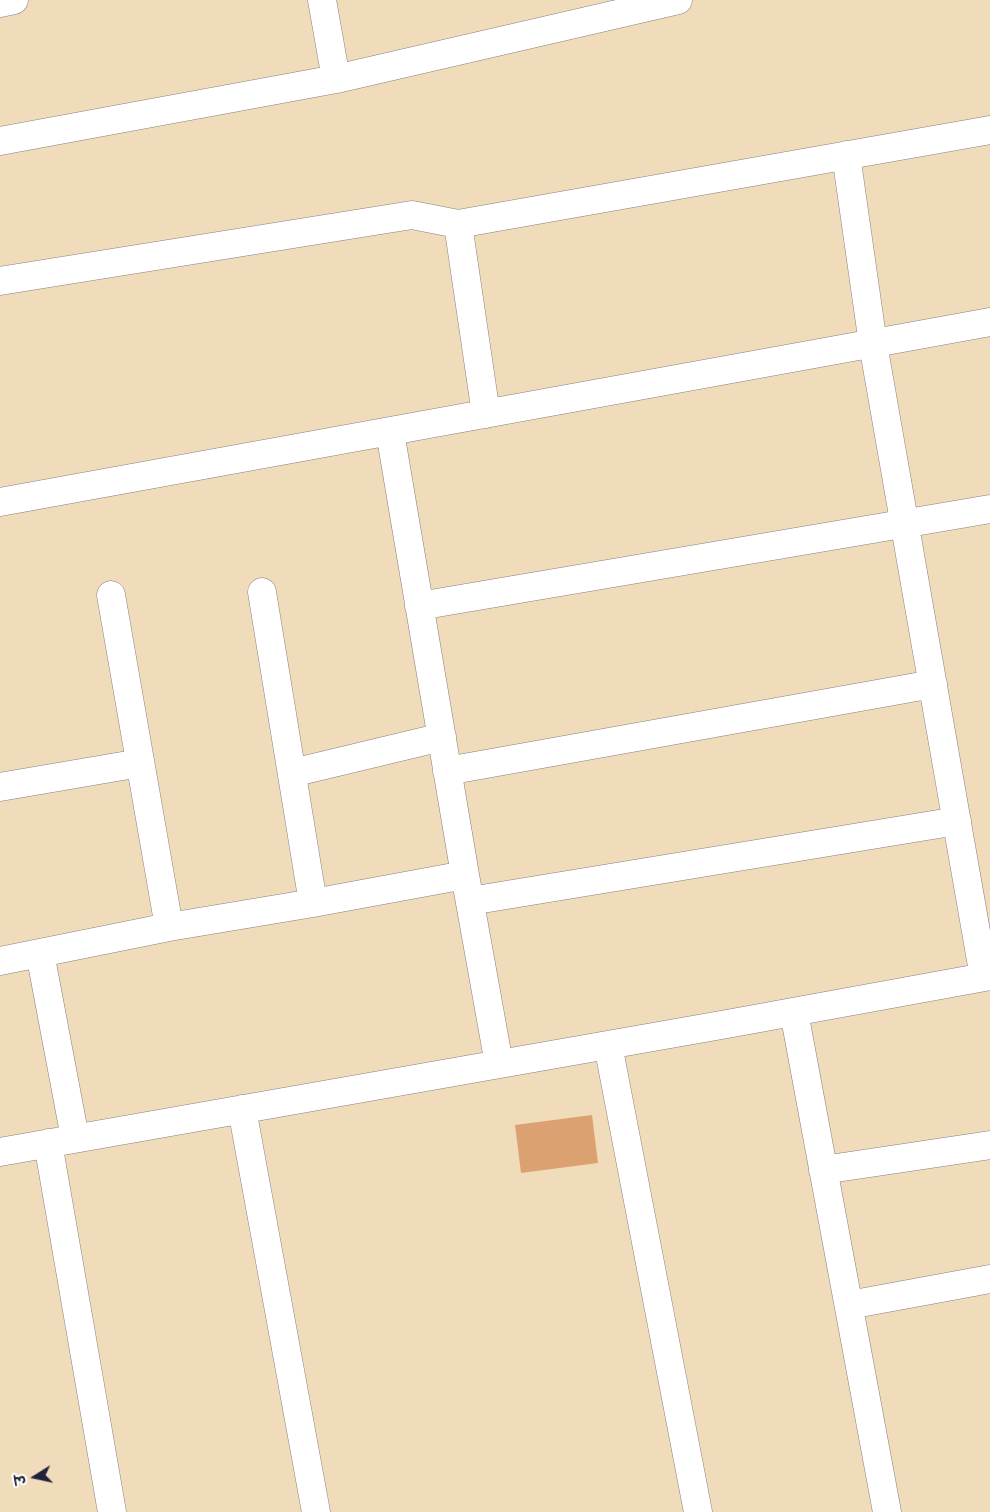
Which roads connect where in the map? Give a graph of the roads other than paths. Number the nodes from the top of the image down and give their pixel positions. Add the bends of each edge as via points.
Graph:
1 (14, 0) edge
2 (322, 0) edge
3 (678, 0) edge
4 (0, 3) edge
5 (336, 78) junction
6 (990, 130) edge
7 (0, 141) edge
8 (846, 155) junction
9 (458, 224) junction
10 (0, 282) edge
11 (990, 322) edge
12 (873, 344) junction
13 (486, 414) junction
14 (390, 432) junction
15 (0, 502) edge
16 (990, 509) edge
17 (905, 524) junction
18 (262, 592) dead end
19 (111, 595) dead end
20 (419, 606) junction
21 (933, 684) junction
22 (442, 737) junction
23 (140, 763) junction
24 (447, 771) junction
25 (292, 773) junction
26 (0, 788) edge
27 (957, 821) junction
28 (465, 875) junction
29 (470, 901) junction
30 (313, 903) junction
31 (169, 927) junction
32 (40, 953) junction
33 (0, 961) edge
34 (987, 976) edge
35 (794, 1012) junction
36 (608, 1045) junction
37 (499, 1064) junction
38 (242, 1109) junction
39 (76, 1138) junction
40 (48, 1143) junction
41 (990, 1145) edge
42 (0, 1152) edge
43 (824, 1170) junction
44 (990, 1279) edge
45 (848, 1305) junction
46 (112, 1512) edge
47 (316, 1512) edge
48 (698, 1512) edge
49 (887, 1512) edge

1 - 4 street
2 - 5 street
3 - 5 street
5 - 7 street
6 - 8 street
8 - 9 street
8 - 12 street
9 - 10 street via 412,215
9 - 13 street
11 - 12 street
12 - 13 street
12 - 17 street
13 - 14 street
14 - 15 street
14 - 20 street
16 - 17 street
17 - 20 street
17 - 21 street
18 - 25 street
19 - 23 street
20 - 22 street
21 - 24 street
21 - 27 street
22 - 24 street
22 - 25 street
23 - 26 street
23 - 31 street
24 - 28 street
25 - 30 street
27 - 29 street
27 - 34 street
28 - 29 street
28 - 30 street
29 - 37 street
30 - 31 street
31 - 32 street
32 - 33 street
32 - 39 street
34 - 35 street
35 - 36 street
35 - 43 street
36 - 37 street
36 - 48 street
37 - 38 street
38 - 39 street
38 - 47 street
39 - 40 street
40 - 42 street
40 - 46 street
41 - 43 street
43 - 45 street
44 - 45 street
45 - 49 street

